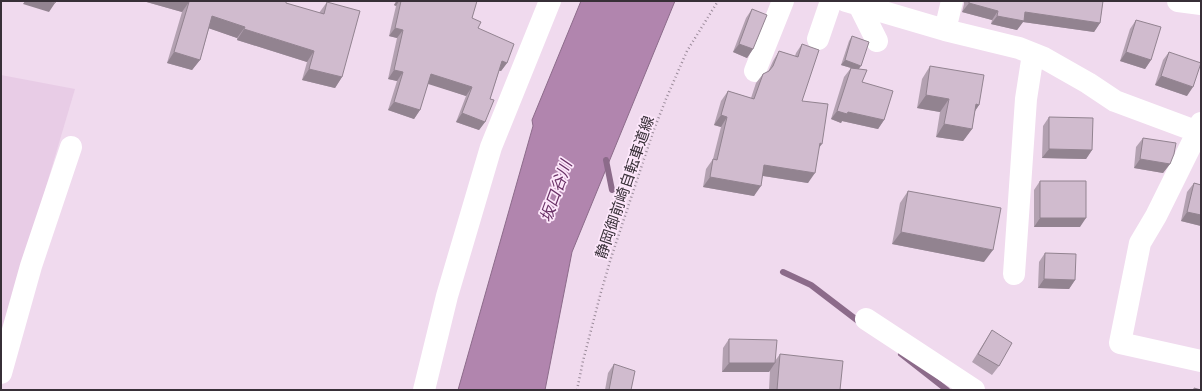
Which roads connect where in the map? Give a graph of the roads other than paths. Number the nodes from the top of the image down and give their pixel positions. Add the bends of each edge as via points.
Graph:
1 (550, 1) edge
2 (783, 1) edge
3 (831, 1) edge
4 (952, 1) edge
5 (1178, 1) edge
6 (855, 2) edge
7 (1201, 4) edge
8 (944, 30) junction
9 (818, 39) dead end
10 (877, 41) dead end
11 (1033, 54) junction
12 (755, 71) dead end
13 (1200, 129) edge
14 (71, 147) dead end
15 (1014, 274) dead end
16 (866, 319) dead end
17 (1201, 361) edge
18 (1, 373) edge
19 (424, 390) edge
20 (974, 390) edge

1 - 19 street via 491,147 447,296
2 - 12 street
3 - 9 street
4 - 8 street
5 - 7 street
6 - 8 street
6 - 10 street
8 - 11 street via 1019,48
11 - 13 street via 1088,83 1115,101
11 - 15 street via 1026,99
13 - 17 street via 1140,243 1120,343
14 - 18 street via 31,266
16 - 20 street

